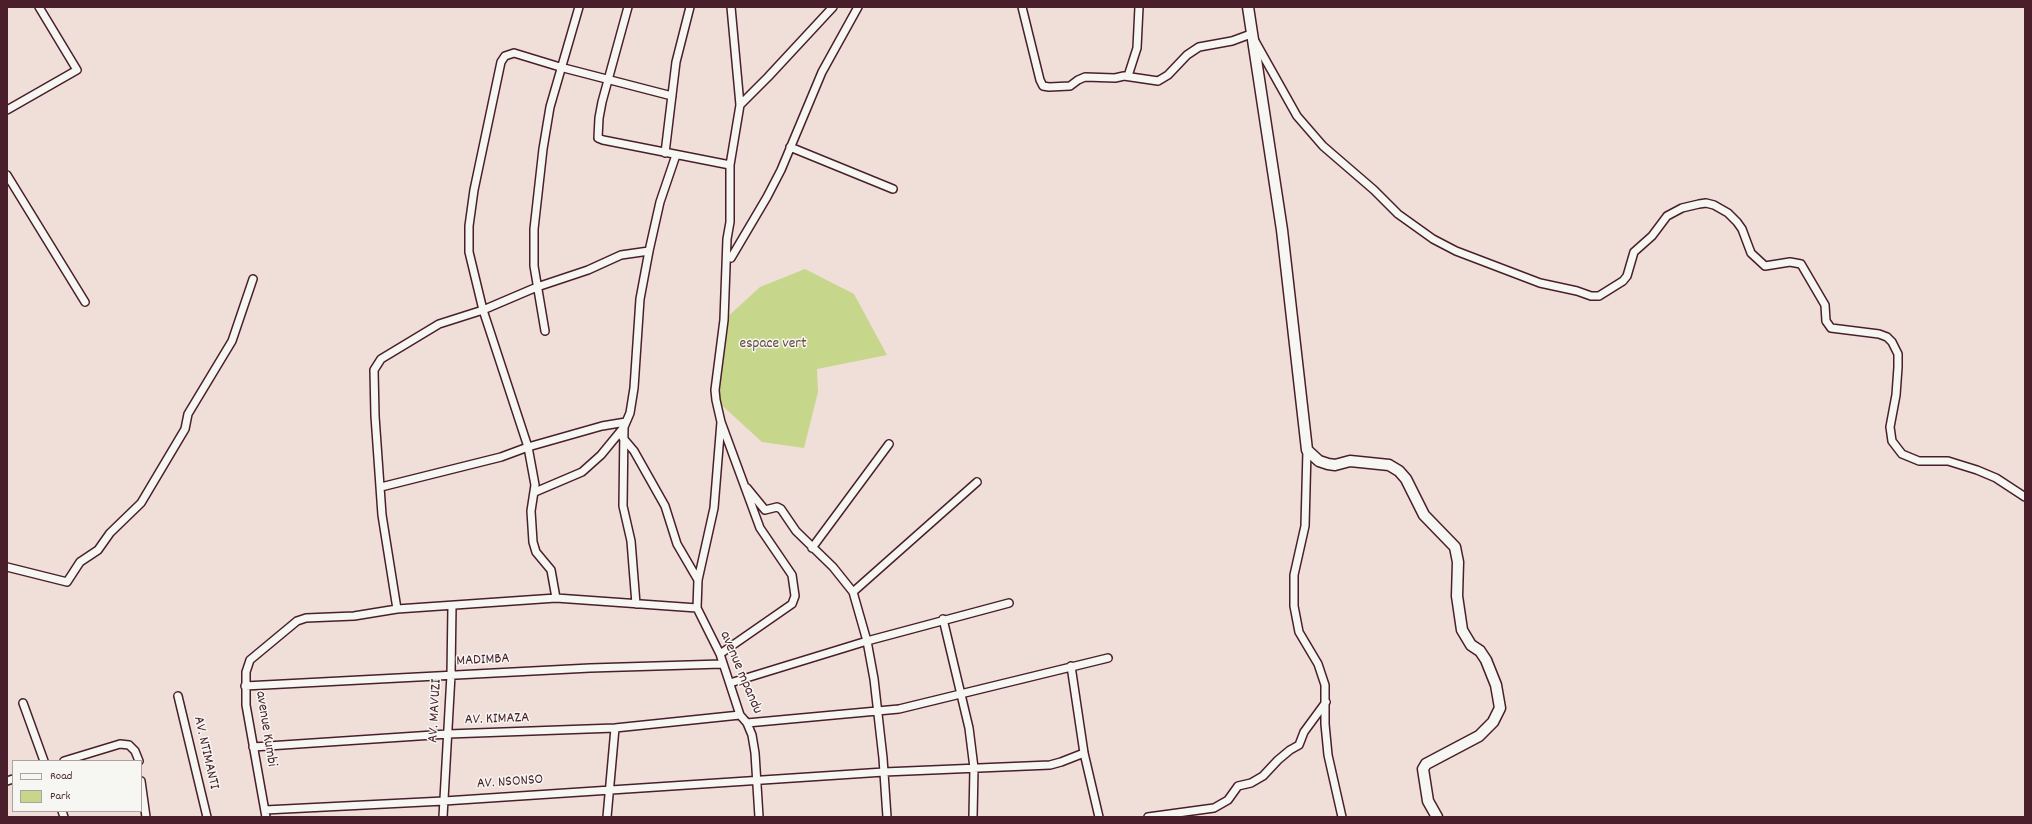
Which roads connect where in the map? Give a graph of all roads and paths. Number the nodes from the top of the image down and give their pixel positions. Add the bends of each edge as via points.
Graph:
1 (39, 7) edge
2 (579, 7) edge
3 (628, 7) edge
4 (690, 7) edge
5 (731, 7) edge
6 (833, 7) edge
7 (858, 7) edge
8 (1022, 7) edge
9 (1139, 7) edge
10 (1248, 7) edge
11 (1251, 34) junction
12 (560, 67) junction
13 (1128, 76) junction
14 (609, 80) junction
15 (672, 96) junction
16 (740, 105) junction
17 (7, 110) edge
18 (790, 146) junction
19 (665, 153) junction
20 (676, 155) junction
21 (730, 165) junction
22 (7, 175) edge
23 (893, 189) dead end
24 (649, 251) junction
25 (730, 258) dead end
26 (253, 279) dead end
27 (537, 288) junction
28 (85, 302) dead end
29 (482, 310) junction
30 (545, 330) dead end
31 (721, 422) junction
32 (625, 424) junction
33 (623, 438) junction
34 (889, 444) dead end
35 (528, 447) junction
36 (1307, 450) junction
37 (978, 482) dead end
38 (743, 484) junction
39 (382, 486) junction
40 (535, 492) junction
41 (2025, 497) edge
42 (812, 548) junction
43 (7, 567) edge
44 (698, 580) junction
45 (853, 592) junction
46 (556, 598) junction
47 (1009, 603) dead end
48 (636, 604) junction
49 (452, 606) junction
50 (697, 608) junction
51 (397, 610) junction
52 (943, 619) junction
53 (867, 641) junction
54 (720, 654) junction
55 (1108, 658) dead end
56 (722, 664) junction
57 (1071, 666) junction
58 (451, 675) junction
59 (730, 684) junction
60 (245, 686) junction
61 (962, 692) junction
62 (178, 696) dead end
63 (1326, 702) junction
64 (23, 703) dead end
65 (878, 712) junction
66 (740, 715) junction
67 (747, 723) junction
68 (615, 728) junction
69 (448, 734) junction
70 (253, 747) junction
71 (1084, 753) junction
72 (44, 760) edge
73 (67, 760) edge
74 (138, 760) edge
75 (974, 768) junction
76 (884, 772) junction
77 (757, 779) junction
78 (142, 788) edge
79 (610, 790) junction
80 (444, 801) junction
81 (266, 814) edge
82 (146, 817) edge
83 (207, 817) edge
84 (443, 817) edge
85 (607, 817) edge
86 (759, 817) edge
87 (887, 817) edge
88 (973, 817) edge
89 (1099, 817) edge
90 (1148, 817) edge
91 (1342, 817) edge
92 (1437, 817) edge

1 - 17 street via 78,70
2 - 12 street
3 - 14 street
4 - 15 street via 676,62
5 - 16 street
6 - 16 street
7 - 18 street via 822,72
8 - 13 street via 1043,86 1070,86 1085,78
9 - 13 street via 1137,48
10 - 11 street
11 - 13 street via 1232,41 1199,47 1187,55 1168,75 1158,80
11 - 36 street via 1282,238
11 - 41 street via 1297,116 1323,146 1398,214 1416,227 1456,251 1490,265 1540,283 1596,296 1623,281 1634,252 1652,236 1667,216 1682,208 1706,203 1728,213 1742,229 1751,253 1765,266 1795,262 1804,268 1825,305 1826,321 1831,328 1879,334 1888,337 1892,342 1898,354 1898,367 1890,428 1892,441 1902,454 1919,461 1948,461 1977,470 1996,478
12 - 14 street
12 - 27 street via 543,149 534,229
12 - 29 street via 514,53 504,56 501,62 480,155 469,226 469,252
14 - 15 street
14 - 19 street via 599,118 599,139
15 - 19 street
16 - 21 street
18 - 23 street
18 - 25 street via 767,197
19 - 20 street
20 - 21 street
20 - 24 street via 660,202
21 - 31 street via 730,222 724,320 715,390
22 - 28 street
24 - 27 street via 621,256
24 - 32 street via 640,299 634,388 630,413
26 - 43 street via 232,341 188,414 185,429 141,503 110,533 98,550 80,562 66,582
27 - 29 street
27 - 30 street
29 - 35 street
29 - 39 street via 439,324 388,354 374,370 375,416
31 - 38 street
31 - 44 street, avenue mpandu via 714,508
32 - 33 street
32 - 35 street via 602,426
32 - 40 street via 601,455 582,472
33 - 44 street via 634,451 665,506 677,544
33 - 48 street via 623,506 631,541
34 - 42 street
35 - 39 street via 501,457
35 - 40 street
36 - 63 street via 1305,526 1294,575 1294,606 1299,632 1322,673
36 - 92 street via 1328,464 1360,462 1389,466 1399,471 1406,479 1424,515 1454,547 1458,562 1457,596 1462,630 1471,645 1480,651 1486,660 1496,684 1500,708 1493,722 1479,736 1426,764 1423,769 1428,801
37 - 45 street
38 - 42 street via 765,510 777,507 781,510
38 - 54 street via 760,528 792,575 795,596 788,607
39 - 51 street via 385,537
40 - 46 street via 531,511 533,542 536,552 551,570
42 - 45 street via 833,567
44 - 50 street, avenue mpandu
45 - 53 street
46 - 48 street
46 - 49 street
47 - 52 street
48 - 50 street
49 - 51 street
49 - 58 street, AV. MAVUZI
50 - 54 street, avenue mpandu
51 - 60 street, avenue Kumbi via 297,621 250,660
52 - 53 street
52 - 61 street
53 - 59 street
53 - 65 street
54 - 56 street, avenue mpandu
55 - 57 street
56 - 58 street, MADIMBA
56 - 59 street, avenue mpandu
57 - 61 street
57 - 71 street
58 - 60 street, MADIMBA
58 - 69 street, AV. MAVUZI
59 - 66 street, avenue mpandu
60 - 70 street, avenue Kumbi
61 - 65 street
61 - 75 street
62 - 83 street, AV. NTIMANTI
63 - 90 street via 1304,732 1299,745 1278,760 1263,776 1251,783 1238,786 1228,800 1214,808
63 - 91 street via 1328,756
64 - 72 street
65 - 67 street
65 - 76 street
66 - 67 street, avenue mpandu
66 - 68 street, AV. KIMAZA
67 - 77 street, avenue mpandu via 752,735
68 - 69 street, AV. KIMAZA
68 - 79 street
69 - 70 street, AV. KIMAZA
69 - 80 street, AV. MAVUZI
70 - 81 street, avenue Kumbi
71 - 75 street, AV. NSONSO via 1050,764
71 - 89 street
73 - 74 street via 112,746 129,745 135,750
75 - 76 street, AV. NSONSO
75 - 88 street
76 - 77 street, AV. NSONSO
76 - 87 street
77 - 79 street, AV. NSONSO
77 - 86 street, avenue mpandu
78 - 82 street
79 - 80 street, AV. NSONSO
79 - 85 street
80 - 81 street, AV. NSONSO
80 - 84 street, AV. MAVUZI

